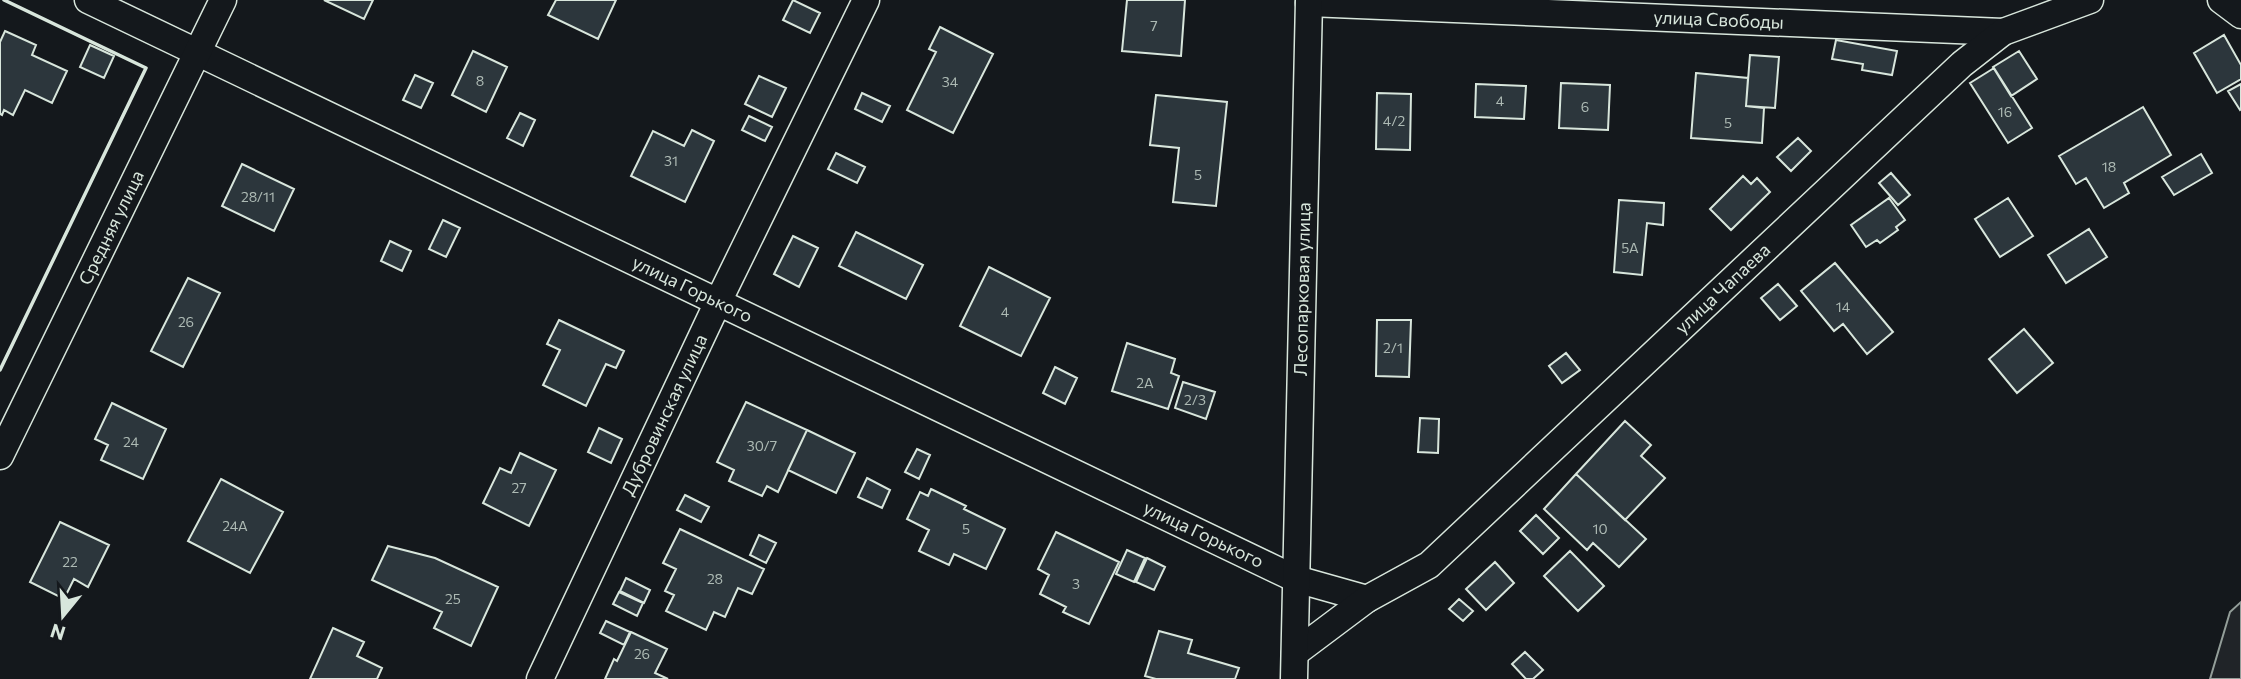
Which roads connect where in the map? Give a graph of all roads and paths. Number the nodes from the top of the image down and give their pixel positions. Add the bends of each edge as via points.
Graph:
1 (88, 0) edge
2 (223, 0) edge
3 (866, 0) edge
4 (2090, 0) edge
5 (2221, 0) edge
6 (1309, 1) edge
7 (2241, 15) edge
8 (2003, 32) junction
9 (197, 52) junction
10 (718, 302) junction
11 (0, 456) edge
12 (1296, 579) junction
13 (1367, 599) junction
14 (1295, 653) junction
15 (540, 679) edge
16 (1294, 679) edge

1 - 9 street, улица Горького
2 - 9 street, Средняя улица
3 - 10 street, Дубровинская улица
4 - 8 street, улица Чапаева
5 - 7 street
6 - 8 street, улица Свободы
6 - 12 street, Лесопарковая улица
8 - 13 street, улица Чапаева via 1962,64 1429,565
9 - 10 street, улица Горького
9 - 11 street, Средняя улица
10 - 12 street, улица Горького
10 - 15 street, Дубровинская улица
12 - 13 street
12 - 14 street, Лесопарковая улица
13 - 14 street, улица Чапаева
14 - 16 street, Лесопарковая улица

